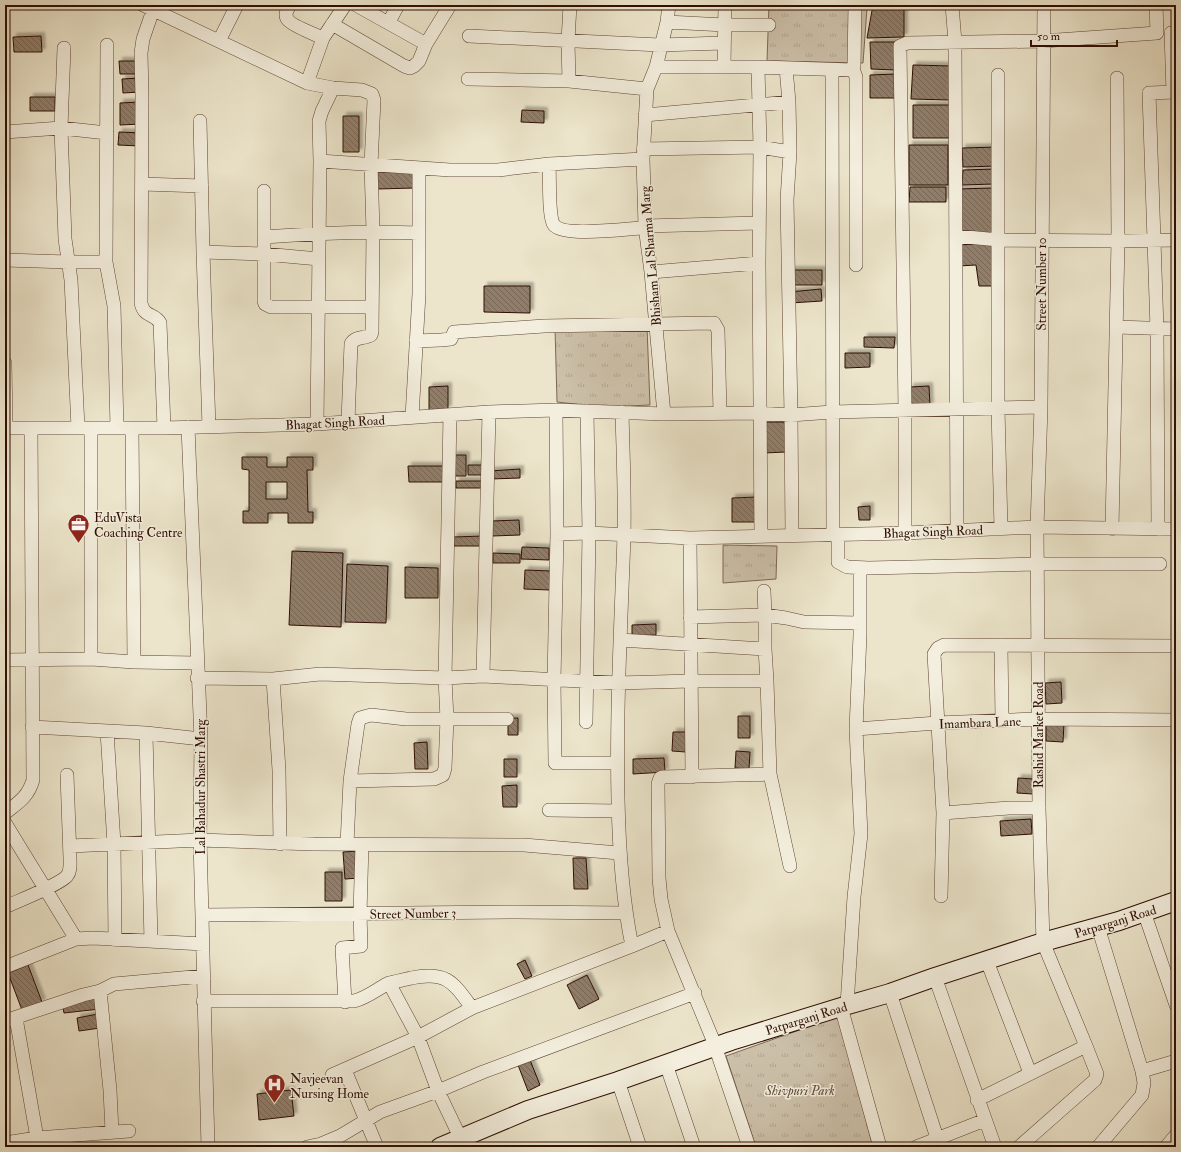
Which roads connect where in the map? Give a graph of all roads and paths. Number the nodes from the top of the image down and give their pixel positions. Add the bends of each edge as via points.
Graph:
1 (237, 5) edge
2 (290, 5) edge
3 (345, 5) edge
4 (356, 5) edge
5 (398, 5) edge
6 (450, 5) edge
7 (570, 5) edge
8 (669, 5) edge
9 (725, 5) edge
10 (855, 5) edge
11 (952, 5) edge
12 (1044, 5) edge
13 (1156, 5) edge
14 (148, 7) edge
15 (389, 22) junction
16 (667, 22) junction
17 (332, 24) junction
18 (725, 25) junction
19 (769, 25) dead end
20 (1158, 33) junction
21 (1174, 33) edge
22 (469, 36) dead end
23 (323, 38) junction
24 (219, 41) junction
25 (568, 41) junction
26 (1043, 41) junction
27 (955, 42) junction
28 (724, 43) junction
29 (426, 44) junction
30 (107, 45) dead end
31 (660, 45) junction
32 (64, 48) dead end
33 (656, 66) junction
34 (724, 67) junction
35 (758, 68) junction
36 (786, 68) junction
37 (853, 69) junction
38 (832, 70) junction
39 (998, 75) dead end
40 (1117, 78) dead end
41 (468, 79) dead end
42 (569, 80) junction
43 (307, 83) junction
44 (333, 88) junction
45 (647, 89) junction
46 (1174, 92) edge
47 (789, 102) junction
48 (758, 105) junction
49 (645, 115) junction
50 (200, 120) dead end
51 (61, 128) junction
52 (5, 132) edge
53 (107, 133) junction
54 (760, 147) junction
55 (790, 152) junction
56 (643, 154) junction
57 (320, 161) junction
58 (549, 164) junction
59 (371, 165) junction
60 (419, 168) junction
61 (142, 184) junction
62 (202, 186) junction
63 (264, 191) dead end
64 (758, 223) junction
65 (645, 226) junction
66 (373, 231) junction
67 (319, 233) junction
68 (420, 233) junction
69 (956, 236) junction
70 (264, 237) junction
71 (999, 240) junction
72 (1041, 240) junction
73 (1176, 240) edge
74 (1118, 241) junction
75 (1154, 241) junction
76 (203, 252) junction
77 (264, 254) junction
78 (319, 259) junction
79 (5, 260) edge
80 (68, 262) junction
81 (106, 262) junction
82 (758, 262) junction
83 (856, 265) dead end
84 (652, 272) junction
85 (318, 306) junction
86 (372, 307) junction
87 (655, 323) junction
88 (1116, 327) junction
89 (1157, 329) junction
90 (1176, 329) edge
91 (416, 341) junction
92 (5, 363) edge
93 (5, 386) edge
94 (1041, 407) junction
95 (998, 408) junction
96 (957, 409) junction
97 (556, 410) junction
98 (905, 410) junction
99 (587, 411) junction
100 (489, 412) junction
101 (622, 412) junction
102 (832, 412) junction
103 (720, 413) junction
104 (759, 413) junction
105 (664, 414) junction
106 (450, 415) junction
107 (791, 415) junction
108 (412, 417) junction
109 (348, 421) junction
110 (317, 424) junction
111 (188, 427) junction
112 (209, 427) junction
113 (6, 428) edge
114 (31, 428) junction
115 (78, 428) junction
116 (91, 428) junction
117 (117, 428) junction
118 (132, 428) junction
119 (164, 428) junction
120 (1037, 528) junction
121 (1112, 528) junction
122 (1001, 529) junction
123 (1158, 529) junction
124 (1176, 530) edge
125 (957, 531) junction
126 (589, 533) junction
127 (905, 533) junction
128 (557, 534) junction
129 (624, 534) junction
130 (836, 534) junction
131 (792, 535) junction
132 (761, 536) junction
133 (690, 538) junction
134 (1037, 564) junction
135 (1160, 564) dead end
136 (860, 568) junction
137 (764, 591) dead end
138 (765, 615) junction
139 (690, 617) junction
140 (860, 623) junction
141 (620, 640) junction
142 (691, 644) junction
143 (1001, 645) junction
144 (1038, 646) junction
145 (1176, 646) edge
146 (765, 648) junction
147 (5, 660) edge
148 (32, 660) junction
149 (90, 660) junction
150 (134, 662) junction
151 (197, 663) junction
152 (483, 676) junction
153 (198, 678) junction
154 (445, 678) junction
155 (273, 679) junction
156 (554, 680) junction
157 (691, 680) junction
158 (767, 681) junction
159 (588, 682) junction
160 (618, 683) junction
161 (446, 719) junction
162 (507, 719) dead end
163 (1038, 720) junction
164 (1176, 720) edge
165 (1002, 721) junction
166 (586, 722) dead end
167 (938, 723) junction
168 (32, 727) junction
169 (856, 729) junction
170 (107, 730) junction
171 (146, 733) junction
172 (201, 739) junction
173 (617, 763) junction
174 (770, 774) junction
175 (68, 775) dead end
176 (692, 777) junction
177 (350, 781) junction
178 (1038, 808) junction
179 (549, 810) dead end
180 (618, 811) junction
181 (5, 813) edge
182 (943, 813) junction
183 (5, 823) edge
184 (200, 840) junction
185 (148, 843) junction
186 (114, 844) junction
187 (280, 844) junction
188 (347, 844) junction
189 (362, 844) junction
190 (70, 846) junction
191 (619, 853) junction
192 (790, 866) dead end
193 (45, 889) junction
194 (941, 896) dead end
195 (1176, 901) edge
196 (5, 906) edge
197 (1144, 912) junction
198 (625, 913) junction
199 (360, 914) junction
200 (202, 915) junction
201 (1098, 927) junction
202 (668, 932) junction
203 (76, 940) junction
204 (115, 940) junction
205 (151, 941) junction
206 (1043, 942) junction
207 (203, 944) junction
208 (632, 946) junction
209 (987, 961) junction
210 (5, 966) edge
211 (204, 976) junction
212 (935, 977) junction
213 (389, 983) junction
214 (100, 991) junction
215 (695, 993) junction
216 (890, 993) junction
217 (203, 1001) junction
218 (345, 1002) junction
219 (1176, 1005) edge
220 (844, 1006) junction
221 (472, 1008) junction
222 (10, 1020) edge
223 (418, 1037) junction
224 (1086, 1046) junction
225 (715, 1047) junction
226 (1176, 1061) edge
227 (666, 1064) junction
228 (345, 1070) junction
229 (1142, 1071) junction
230 (1030, 1073) junction
231 (332, 1075) dead end
232 (618, 1081) junction
233 (438, 1091) junction
234 (977, 1100) junction
235 (365, 1120) junction
236 (984, 1120) junction
237 (129, 1131) dead end
238 (112, 1132) junction
239 (1176, 1135) edge
240 (460, 1137) junction
241 (37, 1138) junction
242 (939, 1142) edge
243 (5, 1144) edge
244 (208, 1147) edge
245 (307, 1147) edge
246 (377, 1147) edge
247 (440, 1147) edge
248 (639, 1147) edge
249 (694, 1147) edge
250 (749, 1147) edge
251 (880, 1147) edge
252 (916, 1147) edge
253 (995, 1147) edge
254 (1019, 1147) edge
255 (1098, 1147) edge
256 (1166, 1147) edge

1 - 24 street
2 - 23 street via 286,12 288,20
3 - 17 street
4 - 15 street
5 - 15 street
6 - 29 street
7 - 25 street
8 - 16 street, Bhisham Lal Sharma Marg
9 - 18 street
10 - 37 street
11 - 27 street
12 - 26 street, Street Number 10
13 - 20 street
14 - 24 street
14 - 61 street via 141,53
15 - 29 street
16 - 18 street
16 - 31 street, Bhisham Lal Sharma Marg
17 - 23 street
17 - 29 street via 410,68 419,61
18 - 19 street
18 - 28 street
20 - 21 street
20 - 26 street
21 - 46 street
22 - 25 street
23 - 43 street
24 - 43 street
25 - 31 street
25 - 42 street
26 - 27 street
26 - 72 street, Street Number 10
27 - 69 street
27 - 98 street via 907,43 899,49 902,107
28 - 31 street
28 - 34 street
30 - 53 street
31 - 33 street, Bhisham Lal Sharma Marg
32 - 51 street
33 - 34 street
33 - 45 street, Bhisham Lal Sharma Marg
34 - 35 street
35 - 36 street
35 - 48 street
36 - 38 street
36 - 47 street
37 - 38 street
37 - 83 street via 856,77
38 - 102 street
39 - 71 street
40 - 74 street
41 - 42 street
42 - 45 street
43 - 44 street
44 - 57 street via 319,121
44 - 59 street via 362,90 372,94 374,100
45 - 49 street, Bhisham Lal Sharma Marg
46 - 75 street via 1149,93
47 - 48 street
47 - 55 street
48 - 49 street
48 - 54 street
49 - 56 street, Bhisham Lal Sharma Marg
50 - 62 street
51 - 52 street
51 - 53 street
51 - 80 street
53 - 81 street
54 - 55 street
54 - 56 street
54 - 64 street
55 - 107 street via 787,200
56 - 58 street
56 - 65 street, Bhisham Lal Sharma Marg
57 - 59 street
57 - 67 street
58 - 60 street via 498,170
58 - 65 street via 550,213 553,225 559,229 573,232 608,231
59 - 60 street
59 - 66 street
60 - 68 street
61 - 62 street
61 - 119 street via 141,303 142,309 158,319 161,327
62 - 76 street
63 - 70 street
64 - 65 street
64 - 82 street
65 - 84 street, Bhisham Lal Sharma Marg
66 - 67 street
66 - 68 street
66 - 86 street
67 - 70 street
67 - 78 street
68 - 91 street
69 - 71 street
69 - 96 street
70 - 77 street
71 - 72 street
71 - 95 street
72 - 74 street
72 - 94 street, Street Number 10
73 - 75 street
74 - 75 street
74 - 88 street
75 - 89 street
76 - 77 street
76 - 112 street
77 - 78 street
77 - 85 street via 265,304 271,307
78 - 85 street
79 - 80 street
80 - 81 street
80 - 115 street
81 - 117 street via 114,306
82 - 84 street
82 - 104 street
84 - 87 street, Bhisham Lal Sharma Marg
85 - 86 street
85 - 110 street
86 - 109 street via 371,335 356,338 351,344
87 - 91 street via 454,332 451,339
87 - 103 street via 711,322 717,326
87 - 105 street, Bhisham Lal Sharma Marg
88 - 89 street
88 - 121 street
89 - 90 street
89 - 123 street
91 - 108 street
92 - 93 street
93 - 113 street
94 - 95 street, Bhagat Singh Road
94 - 120 street, Street Number 10
95 - 96 street, Bhagat Singh Road
95 - 122 street
96 - 98 street, Bhagat Singh Road
96 - 125 street
97 - 99 street, Bhagat Singh Road
97 - 100 street, Bhagat Singh Road
97 - 128 street
98 - 102 street, Bhagat Singh Road
98 - 127 street
99 - 101 street, Bhagat Singh Road
99 - 126 street
100 - 106 street, Bhagat Singh Road
100 - 152 street
101 - 105 street, Bhagat Singh Road
101 - 129 street
102 - 107 street, Bhagat Singh Road
102 - 130 street
103 - 104 street, Bhagat Singh Road
103 - 105 street, Bhagat Singh Road
104 - 107 street, Bhagat Singh Road
104 - 132 street
106 - 108 street, Bhagat Singh Road
106 - 154 street
107 - 131 street
108 - 109 street, Bhagat Singh Road
109 - 110 street, Bhagat Singh Road
110 - 112 street, Bhagat Singh Road
111 - 112 street, Bhagat Singh Road
111 - 119 street, Bhagat Singh Road
111 - 151 street, Lal Bahadur Shastri Marg
113 - 114 street, Bhagat Singh Road
114 - 115 street, Bhagat Singh Road
114 - 148 street
115 - 116 street, Bhagat Singh Road
116 - 117 street, Bhagat Singh Road
116 - 149 street
117 - 118 street, Bhagat Singh Road
118 - 119 street, Bhagat Singh Road
118 - 150 street
120 - 121 street, Bhagat Singh Road
120 - 122 street, Bhagat Singh Road
120 - 134 street, Rashid Market Road
121 - 123 street, Bhagat Singh Road
122 - 125 street, Bhagat Singh Road
123 - 124 street, Bhagat Singh Road
125 - 127 street, Bhagat Singh Road
126 - 128 street, Bhagat Singh Road
126 - 129 street, Bhagat Singh Road
126 - 159 street
127 - 130 street, Bhagat Singh Road
128 - 156 street
129 - 133 street, Bhagat Singh Road
129 - 141 street
130 - 131 street, Bhagat Singh Road
130 - 136 street via 838,562 847,567
131 - 132 street, Bhagat Singh Road
132 - 133 street, Bhagat Singh Road
133 - 139 street
134 - 135 street
134 - 136 street
134 - 144 street, Rashid Market Road
136 - 140 street
137 - 138 street
138 - 139 street
138 - 140 street via 804,622
138 - 146 street
139 - 142 street
140 - 169 street
141 - 142 street
141 - 160 street
142 - 146 street
142 - 157 street
143 - 144 street
143 - 165 street
143 - 167 street via 944,645 936,650 934,654
144 - 145 street
144 - 163 street, Rashid Market Road
146 - 158 street
147 - 148 street
148 - 149 street
148 - 168 street
149 - 150 street
150 - 151 street
151 - 153 street, Lal Bahadur Shastri Marg
152 - 154 street
152 - 156 street
153 - 155 street
153 - 172 street, Lal Bahadur Shastri Marg
154 - 155 street via 320,674
154 - 161 street
155 - 187 street via 279,770
156 - 159 street
156 - 173 street via 555,763
157 - 158 street
157 - 160 street
157 - 176 street
158 - 174 street
159 - 160 street
159 - 166 street
160 - 173 street
161 - 162 street
161 - 177 street via 406,719 371,715 360,718
161 - 177 street via 445,768 444,775 440,778
163 - 164 street, Imambara Lane
163 - 165 street, Imambara Lane
163 - 178 street, Rashid Market Road
165 - 167 street, Imambara Lane
167 - 169 street, Imambara Lane
167 - 182 street
168 - 170 street
168 - 181 street via 33,780 25,797
169 - 220 street via 861,834
170 - 171 street
170 - 186 street
171 - 172 street
171 - 185 street
172 - 184 street, Lal Bahadur Shastri Marg
173 - 180 street
174 - 176 street
174 - 192 street
175 - 190 street
176 - 202 street via 662,777 658,781 659,869 661,899
177 - 188 street
178 - 182 street
178 - 206 street, Rashid Market Road
179 - 180 street
180 - 191 street
182 - 194 street
183 - 193 street
184 - 185 street
184 - 187 street
184 - 200 street, Lal Bahadur Shastri Marg
185 - 186 street
185 - 205 street
186 - 190 street
186 - 204 street
187 - 188 street
188 - 189 street
189 - 191 street via 524,846
189 - 199 street
190 - 193 street via 70,869 67,875
191 - 198 street
193 - 196 street
193 - 203 street
195 - 197 street, Patparganj Road
197 - 201 street, Patparganj Road
197 - 219 street
198 - 199 street, Street Number 3
198 - 208 street
199 - 200 street, Street Number 3
199 - 218 street via 361,946 342,948
200 - 207 street, Lal Bahadur Shastri Marg
201 - 206 street, Patparganj Road
201 - 229 street
202 - 208 street
202 - 215 street
203 - 204 street
203 - 210 street
204 - 205 street
205 - 207 street
206 - 209 street, Patparganj Road
206 - 224 street
207 - 211 street, Lal Bahadur Shastri Marg
208 - 221 street
209 - 212 street, Patparganj Road
209 - 230 street
211 - 214 street via 114,984
211 - 217 street, Lal Bahadur Shastri Marg
212 - 216 street, Patparganj Road
212 - 234 street
213 - 218 street via 361,999
213 - 221 street via 436,976 455,985
213 - 223 street
214 - 222 street
214 - 238 street
215 - 225 street
215 - 233 street
216 - 220 street, Patparganj Road
216 - 242 street
217 - 218 street
217 - 244 street, Lal Bahadur Shastri Marg
220 - 225 street, Patparganj Road
220 - 251 street
221 - 223 street
222 - 241 street
223 - 228 street
223 - 233 street
224 - 230 street
224 - 254 street via 1096,1074 1095,1080
225 - 227 street, Patparganj Road
225 - 250 street
226 - 229 street
227 - 232 street, Patparganj Road
227 - 249 street
228 - 231 street
228 - 235 street
229 - 255 street via 1142,1095
230 - 234 street
232 - 240 street, Patparganj Road via 528,1110
232 - 248 street
233 - 235 street
233 - 240 street
234 - 236 street
235 - 245 street via 340,1136
235 - 246 street
236 - 242 street
236 - 253 street
237 - 238 street
238 - 241 street
239 - 256 street
240 - 247 street, Patparganj Road
241 - 243 street
242 - 252 street

